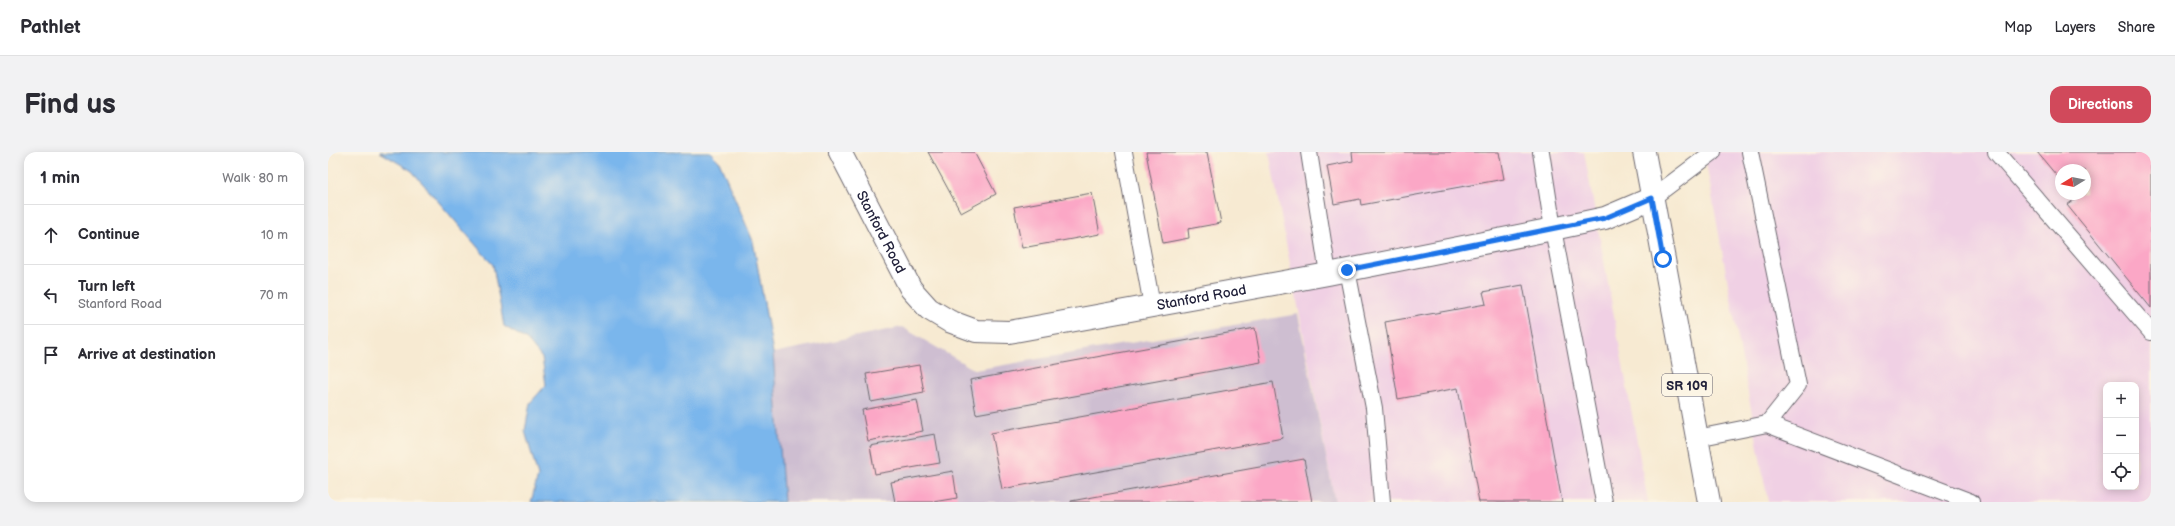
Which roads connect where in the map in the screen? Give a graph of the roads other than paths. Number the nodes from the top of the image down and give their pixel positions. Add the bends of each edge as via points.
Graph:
1 (840, 152) edge
2 (1124, 152) edge
3 (1309, 152) edge
4 (1541, 152) edge
5 (1644, 152) edge
6 (1713, 152) edge
7 (1750, 152) edge
8 (1996, 152) edge
9 (1652, 198) junction
10 (1553, 229) junction
11 (1337, 272) junction
12 (1152, 306) junction
13 (2151, 332) edge
14 (1767, 424) junction
15 (1697, 438) junction
16 (1382, 502) edge
17 (1604, 502) edge
18 (1710, 502) edge
19 (1971, 502) edge

1 - 12 street, Stanford Road via 912,289 930,309 949,321 976,331 1009,332
2 - 12 lane
3 - 11 lane
4 - 10 lane
5 - 9 street, SR 109
6 - 9 lane
7 - 14 lane via 1798,384
8 - 13 lane
9 - 10 street, Stanford Road via 1605,218
9 - 15 street, SR 109
10 - 11 street, Stanford Road
10 - 17 lane
11 - 12 street, Stanford Road
11 - 16 lane via 1374,408
14 - 15 lane
14 - 19 lane
15 - 18 street, SR 109

